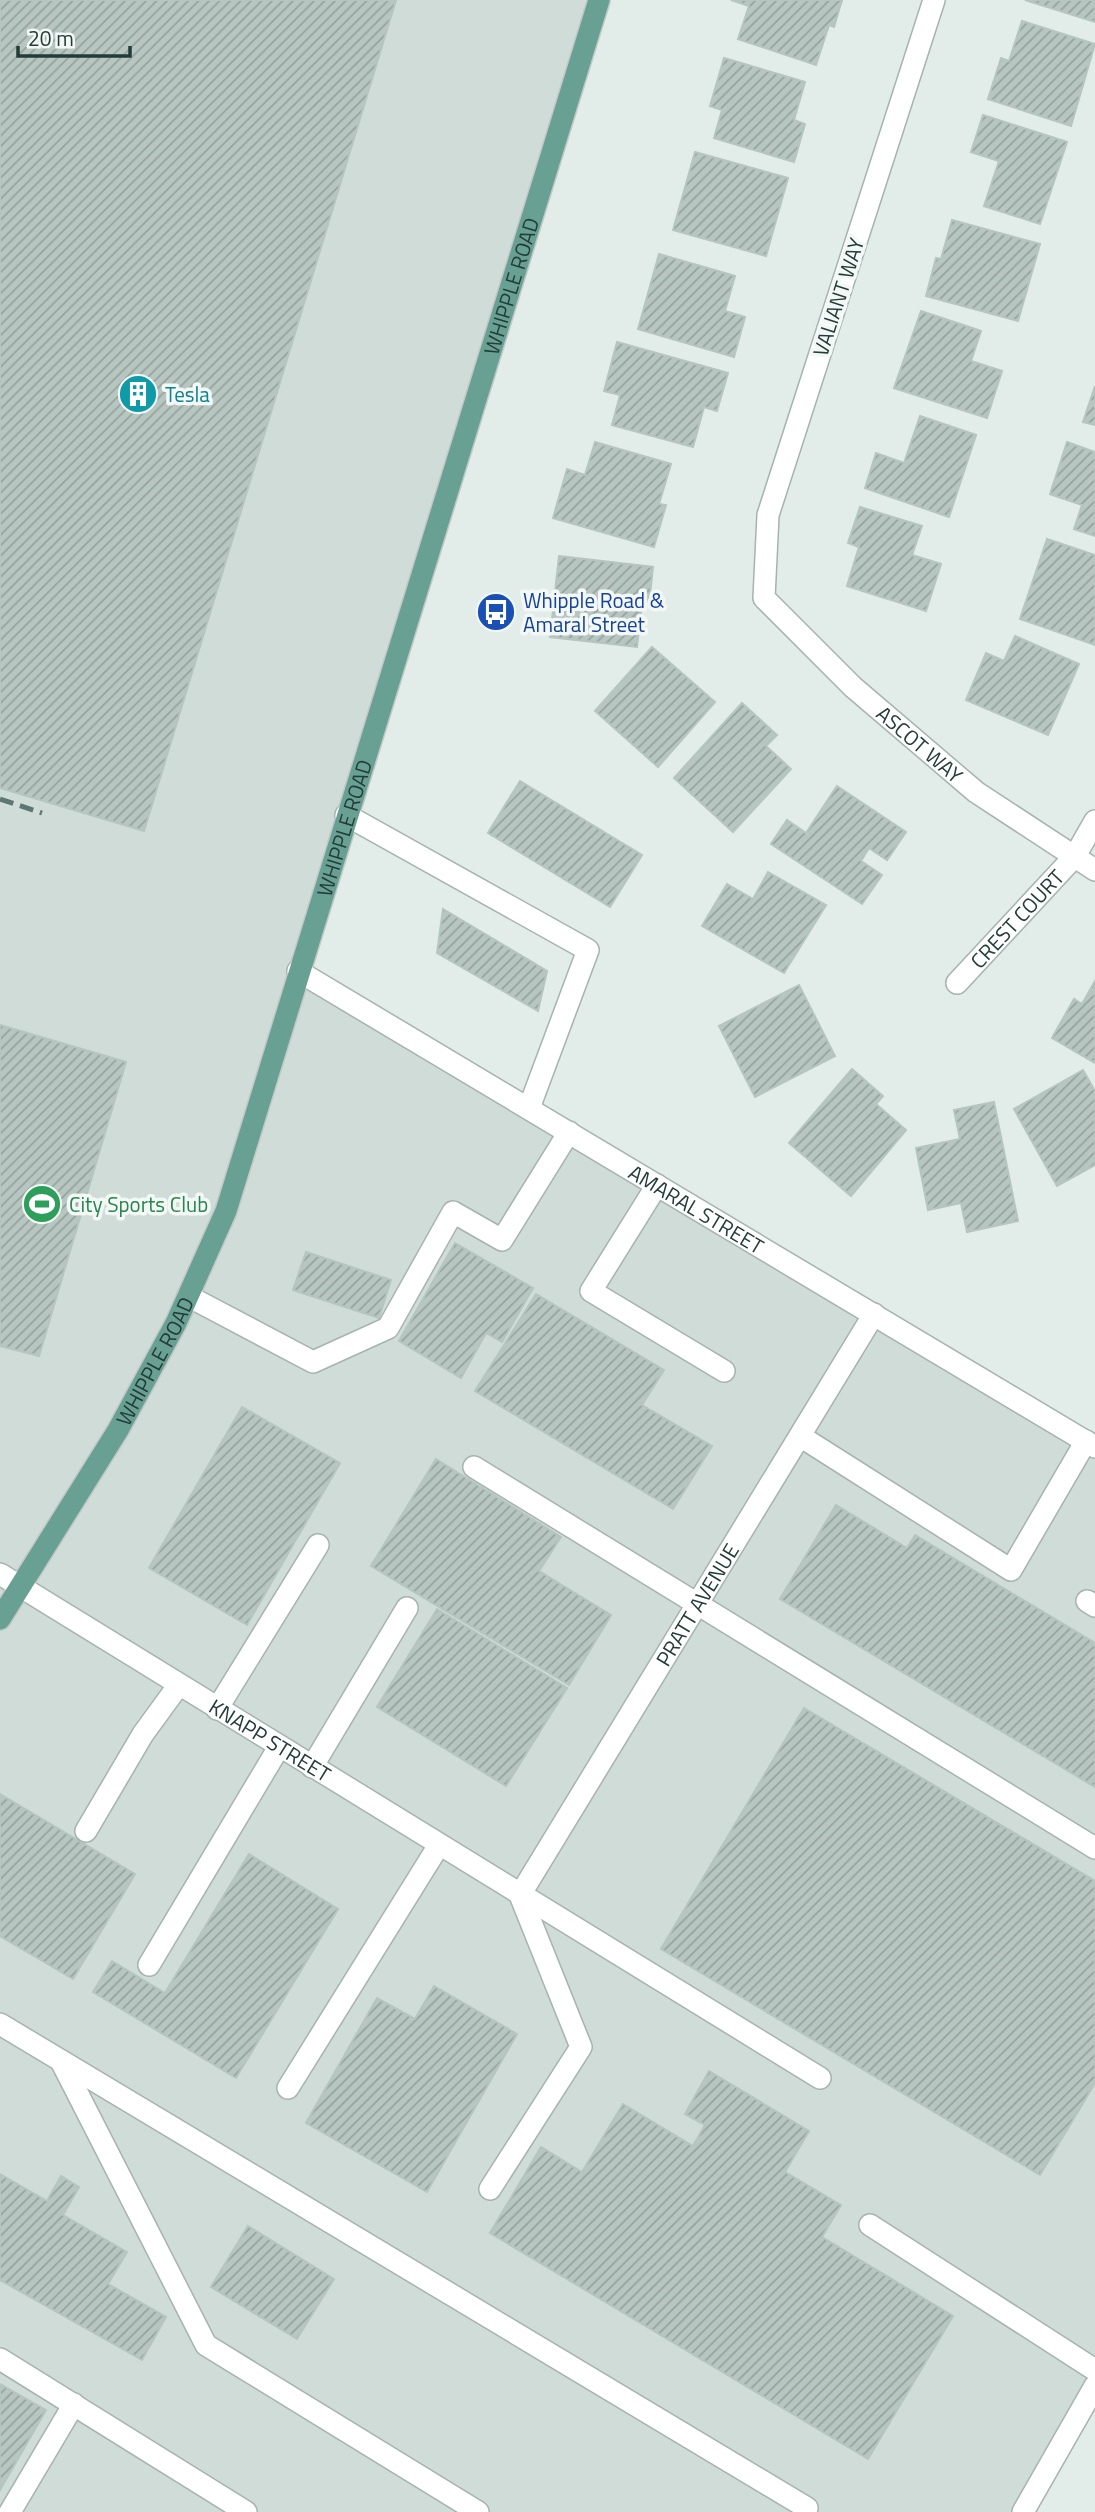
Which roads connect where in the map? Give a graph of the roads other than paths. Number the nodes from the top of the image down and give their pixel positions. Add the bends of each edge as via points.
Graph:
1 (599, 0) edge
2 (934, 0) edge
3 (764, 598) joint
4 (346, 815) junction
5 (1095, 821) edge
6 (1075, 856) junction
7 (1095, 870) edge
8 (298, 971) junction
9 (957, 982) dead end
10 (529, 1108) junction
11 (569, 1132) junction
12 (657, 1185) junction
13 (188, 1296) junction
14 (874, 1314) junction
15 (724, 1371) dead end
16 (800, 1436) junction
17 (1090, 1444) edge
18 (474, 1467) dead end
19 (318, 1545) dead end
20 (0, 1574) edge
21 (19, 1588) junction
22 (696, 1605) junction
23 (407, 1608) dead end
24 (0, 1619) edge
25 (178, 1686) junction
26 (217, 1709) junction
27 (279, 1747) junction
28 (312, 1767) junction
29 (86, 1831) dead end
30 (439, 1845) junction
31 (1095, 1848) edge
32 (520, 1895) junction
33 (149, 1965) dead end
34 (0, 2024) edge
35 (61, 2061) junction
36 (820, 2078) dead end
37 (288, 2088) dead end
38 (490, 2189) dead end
39 (870, 2225) dead end
40 (0, 2359) edge
41 (1095, 2370) edge
42 (1095, 2386) edge
43 (74, 2403) junction
44 (10, 2512) edge
45 (246, 2512) edge
46 (478, 2512) edge
47 (805, 2512) edge
48 (1023, 2512) edge

1 - 4 main road, WHIPPLE ROAD
2 - 3 street, VALIANT WAY via 768,515
3 - 6 street, ASCOT WAY via 853,687 976,792
4 - 8 main road, WHIPPLE ROAD
4 - 10 street via 588,950
5 - 6 street, CREST COURT
6 - 7 street, ASCOT WAY
6 - 9 street, CREST COURT
8 - 10 street, AMARAL STREET
8 - 13 main road, WHIPPLE ROAD via 226,1211
10 - 11 street, AMARAL STREET
11 - 12 street, AMARAL STREET
11 - 13 street via 502,1240 453,1212 388,1328 313,1363
12 - 14 street, AMARAL STREET
12 - 15 street via 591,1291
13 - 21 main road, WHIPPLE ROAD via 118,1430
14 - 16 street, PRATT AVENUE
14 - 17 street, AMARAL STREET
16 - 17 street via 1012,1570
16 - 22 street, PRATT AVENUE
18 - 22 street
19 - 26 street
20 - 21 street, KNAPP STREET
21 - 24 main road, WHIPPLE ROAD
21 - 25 street, KNAPP STREET
22 - 31 street
22 - 32 street, PRATT AVENUE
23 - 28 street
25 - 26 street, KNAPP STREET
25 - 29 street via 143,1734
26 - 27 street, KNAPP STREET
27 - 28 street, KNAPP STREET
27 - 33 street
28 - 30 street, KNAPP STREET
30 - 32 street, KNAPP STREET
30 - 37 street
32 - 36 street, KNAPP STREET
32 - 38 street via 580,2047
34 - 35 street
35 - 46 street via 206,2345
35 - 47 street via 807,2508
39 - 41 street
40 - 43 street
42 - 48 street
43 - 44 street
43 - 45 street

